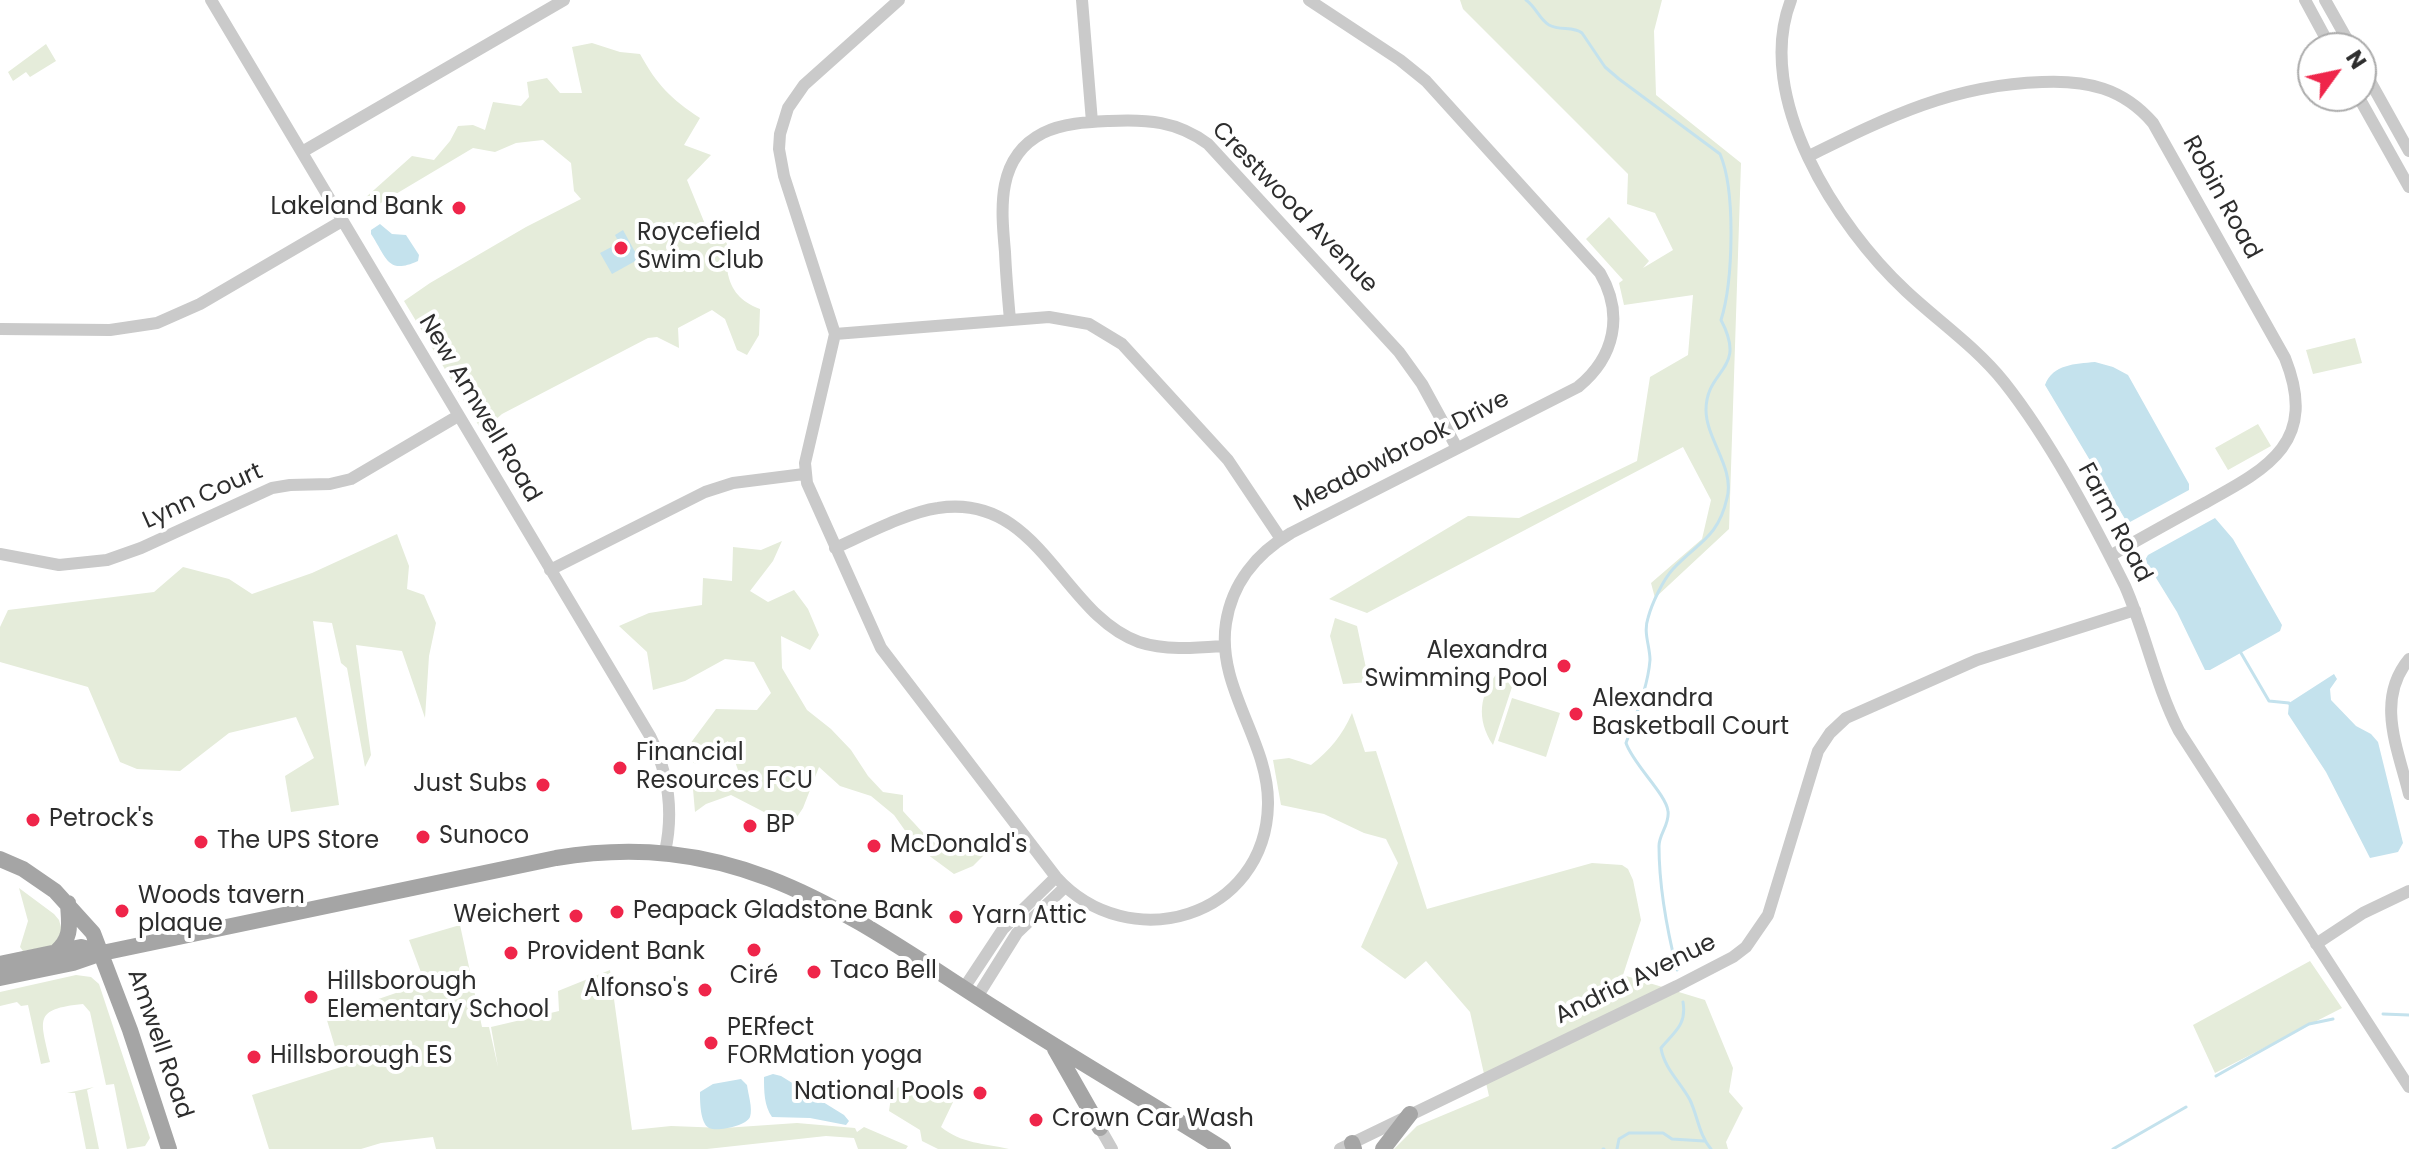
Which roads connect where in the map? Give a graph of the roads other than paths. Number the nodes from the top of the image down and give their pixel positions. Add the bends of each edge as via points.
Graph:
1 (211, 0) edge
2 (564, 0) edge
3 (899, 0) edge
4 (1082, 0) edge
5 (1309, 0) edge
6 (1791, 0) edge
7 (2305, 0) edge
8 (2325, 0) edge
9 (541, 6) edge
10 (2322, 32) edge
11 (2343, 32) edge
12 (2377, 94) edge
13 (2367, 112) edge
14 (1092, 122) junction
15 (2409, 151) edge
16 (302, 152) junction
17 (1809, 156) junction
18 (2409, 187) edge
19 (342, 221) junction
20 (1010, 320) junction
21 (0, 329) edge
22 (835, 334) junction
23 (458, 416) junction
24 (1457, 448) junction
25 (804, 474) junction
26 (1281, 539) junction
27 (835, 548) junction
28 (0, 554) edge
29 (2110, 556) junction
30 (550, 570) junction
31 (2135, 610) junction
32 (1224, 646) junction
33 (2409, 659) edge
34 (2409, 794) edge
35 (665, 852) junction
36 (0, 859) edge
37 (1061, 882) junction
38 (2409, 891) edge
39 (68, 903) junction
40 (2316, 944) junction
41 (56, 952) junction
42 (102, 953) junction
43 (0, 964) edge
44 (0, 978) edge
45 (971, 992) junction
46 (1049, 1042) junction
47 (2409, 1087) edge
48 (1410, 1114) junction
49 (1100, 1128) joint
50 (1349, 1147) edge
51 (169, 1149) edge
52 (1112, 1149) edge
53 (1223, 1149) edge
54 (1383, 1149) edge

1 - 16 street, New Amwell Road
2 - 9 street
3 - 22 street via 804,85 788,108 780,134 784,176
4 - 14 street
5 - 24 street, Meadowbrook Drive via 1426,81 1608,286 1615,325 1603,359 1588,378
6 - 17 street, Farm Road via 1780,59 1783,85
7 - 10 street
8 - 11 street
9 - 16 street
12 - 15 street
13 - 18 street
14 - 20 street, Crestwood Avenue via 1042,133 1008,172 1001,211
14 - 24 street, Crestwood Avenue via 1158,121 1183,128 1208,144 1399,352
16 - 19 street, New Amwell Road
17 - 29 street, Farm Road via 1839,211 1883,268 2013,394 2039,429
17 - 29 street, Robin Road via 1904,111 1993,85 2096,85 2118,93 2153,123 2285,358 2296,402 2286,442 2262,470
19 - 21 street via 200,304 157,323 110,330
19 - 23 street, New Amwell Road
20 - 22 street
20 - 26 street via 1075,320 1122,344 1228,460
22 - 25 street
23 - 28 street, Lynn Court via 351,479 272,488 123,556 59,565
23 - 30 street, New Amwell Road
24 - 26 street, Meadowbrook Drive
25 - 27 street, Meadowbrook Drive
25 - 30 street via 705,492
26 - 32 street, Meadowbrook Drive via 1251,566 1236,591
27 - 32 street via 927,510 972,507 1025,535 1124,635 1163,647
27 - 37 street, Meadowbrook Drive via 881,648
29 - 31 street, Farm Road
30 - 35 street, New Amwell Road via 658,753 670,806
31 - 40 street, Farm Road via 2179,731
31 - 48 street, Andria Avenue via 1977,660 1846,718 1818,751 1768,915 1746,947 1718,966
32 - 37 street, Meadowbrook Drive via 1267,790 1263,834 1248,867 1209,904 1160,921 1102,912
33 - 34 street via 2393,687 2390,711
35 - 42 main road via 601,851 556,858
35 - 45 main road via 750,870 793,887
36 - 39 main road, Amwell Road via 40,880
37 - 45 street
38 - 40 street
39 - 41 main road via 68,936
39 - 42 main road, Amwell Road
40 - 47 street, Farm Road
41 - 42 main road via 81,947
41 - 43 main road
42 - 44 main road
42 - 51 main road, Amwell Road
45 - 46 main road
46 - 49 main road
46 - 53 main road
48 - 50 street, Andria Avenue
48 - 54 main road
49 - 52 street

